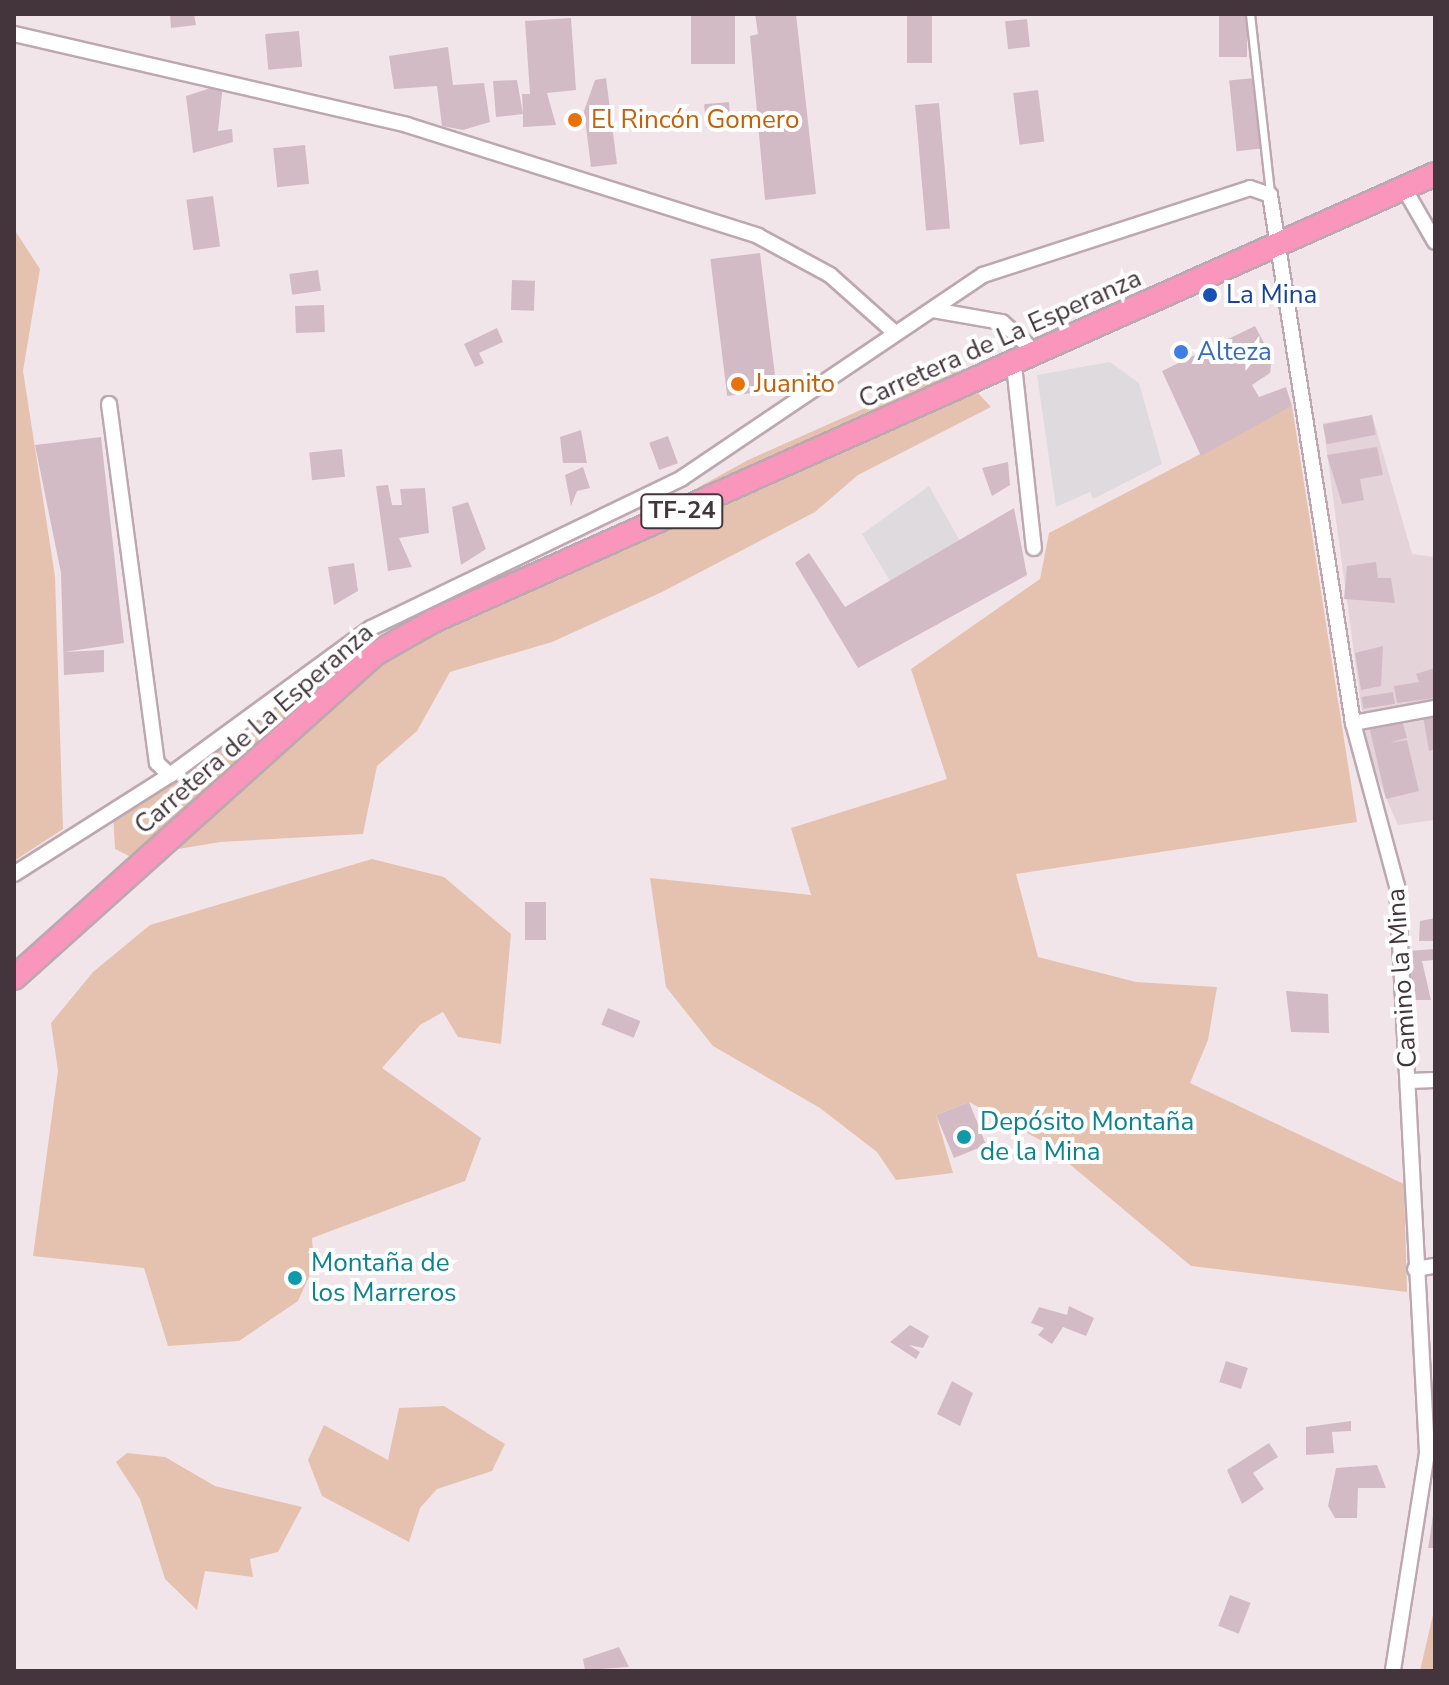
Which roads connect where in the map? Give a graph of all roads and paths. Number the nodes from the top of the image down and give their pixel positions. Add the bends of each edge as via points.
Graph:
1 (1250, 14) edge
2 (14, 34) edge
3 (1435, 174) edge
4 (1404, 188) junction
5 (1270, 195) junction
6 (1435, 242) edge
7 (1277, 244) junction
8 (933, 310) junction
9 (895, 333) junction
10 (1037, 354) junction
11 (1014, 365) junction
12 (109, 404) dead end
13 (1034, 548) dead end
14 (1435, 708) edge
15 (1353, 723) junction
16 (170, 775) junction
17 (14, 874) edge
18 (14, 978) edge
19 (1435, 1080) edge
20 (1409, 1081) junction
21 (1435, 1266) edge
22 (1415, 1269) junction
23 (1393, 1671) edge

1 - 5 lane
2 - 9 street via 407,125 758,236 830,275
3 - 4 main road, Carretera de La Esperanza / TF-24
4 - 6 street
4 - 7 main road, Carretera de La Esperanza / TF-24
5 - 7 street, Camino la Mina
5 - 8 street via 1250,188 1027,257
7 - 10 main road, Carretera de La Esperanza / TF-24
7 - 15 street, Camino la Mina
8 - 9 street
8 - 10 street via 1002,322
9 - 16 street via 682,478 371,628
10 - 11 main road, Carretera de La Esperanza / TF-24
11 - 13 street
11 - 18 main road, Carretera de La Esperanza / TF-24 via 433,621 375,654
12 - 16 street via 157,763
14 - 15 street
15 - 20 street, Camino la Mina via 1397,886
16 - 17 street
19 - 20 street
20 - 22 street, Camino la Mina
21 - 22 street
22 - 23 street, Camino la Mina via 1425,1495

